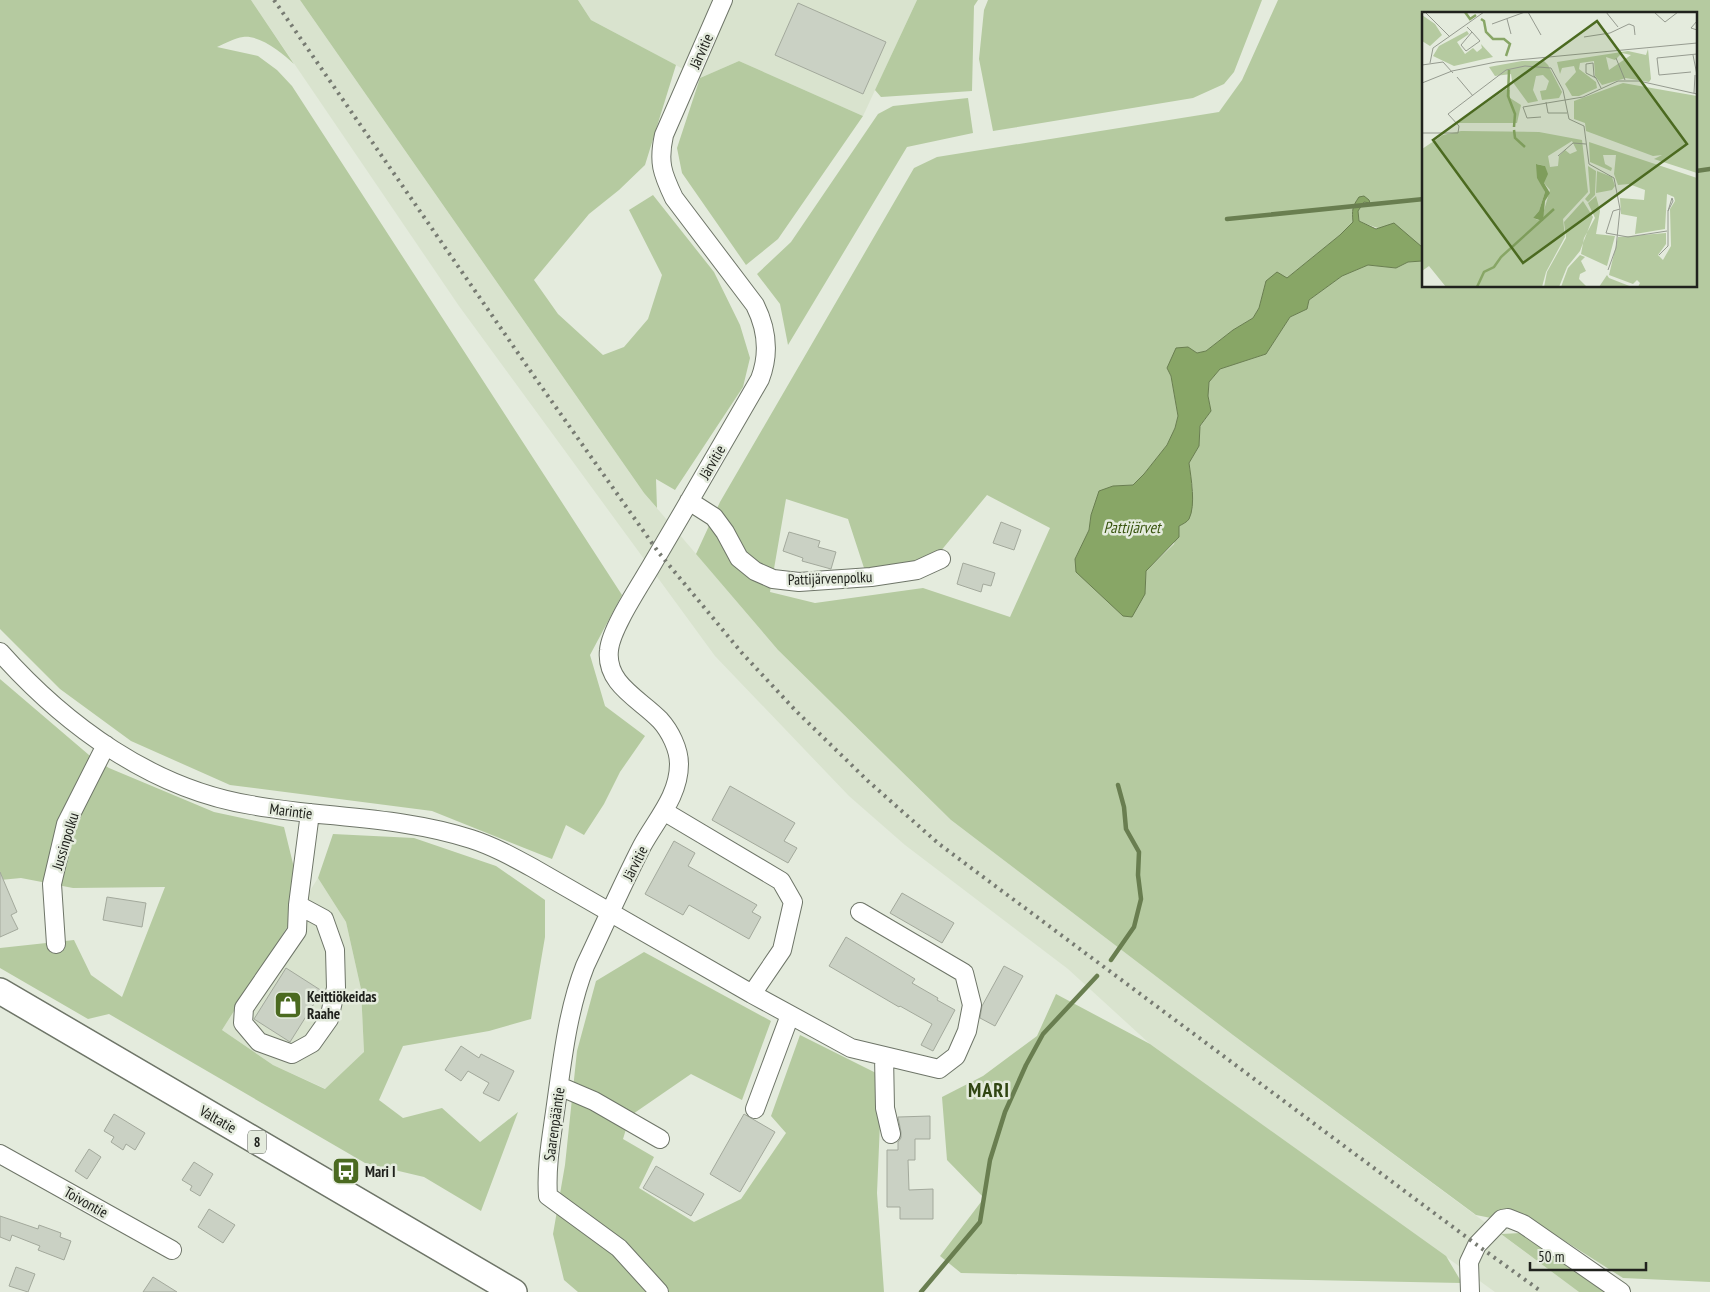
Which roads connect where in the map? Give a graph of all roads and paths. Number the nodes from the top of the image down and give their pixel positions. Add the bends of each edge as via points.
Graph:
1 (723, 0) edge
2 (689, 501) junction
3 (941, 559) dead end
4 (0, 652) edge
5 (106, 745) junction
6 (665, 812) junction
7 (310, 813) junction
8 (298, 905) junction
9 (610, 912) junction
10 (860, 912) dead end
11 (56, 944) dead end
12 (0, 991) edge
13 (752, 994) junction
14 (790, 1015) junction
15 (884, 1056) junction
16 (559, 1086) junction
17 (755, 1109) dead end
18 (891, 1134) dead end
19 (660, 1139) dead end
20 (0, 1154) edge
21 (172, 1250) dead end
22 (514, 1292) edge
23 (659, 1292) edge
24 (1470, 1292) edge
25 (1621, 1292) edge

1 - 2 street, Järvitie via 664,135 661,165 674,198 755,305 762,318 767,348 760,379
2 - 3 street, Pattijärvenpolku via 714,518 739,558 755,571 773,579 799,582 871,577 917,570
2 - 6 street, Järvitie via 644,577 611,638 608,650 609,663 618,682 660,721 676,748 679,764
4 - 5 street, Marintie via 60,711
5 - 7 street, Marintie via 190,789 250,805
5 - 11 street, Jussinpolku via 66,824 52,884
6 - 9 street, Järvitie via 643,845
6 - 13 street via 782,882 792,902 782,950
7 - 8 street
7 - 9 street, Marintie via 416,826 472,840 503,852
8 - 8 street via 297,931 244,1008 243,1023 260,1042 292,1054 312,1043 329,1019 336,988 334,950 324,920
9 - 13 street, Marintie
9 - 16 street, Saarenpääntie via 572,1003
10 - 15 street, Marintie via 964,973 972,1005 967,1031 956,1056 939,1069
12 - 22 highway, Valtatie / 8
13 - 14 street, Marintie
14 - 15 street, Marintie via 851,1048
14 - 17 street
15 - 18 street via 885,1108
16 - 19 street via 594,1101
16 - 23 street, Saarenpääntie via 547,1176 548,1196 620,1248
20 - 21 street, Toivontie
24 - 25 street via 1469,1262 1477,1246 1502,1219 1508,1218 1523,1224

